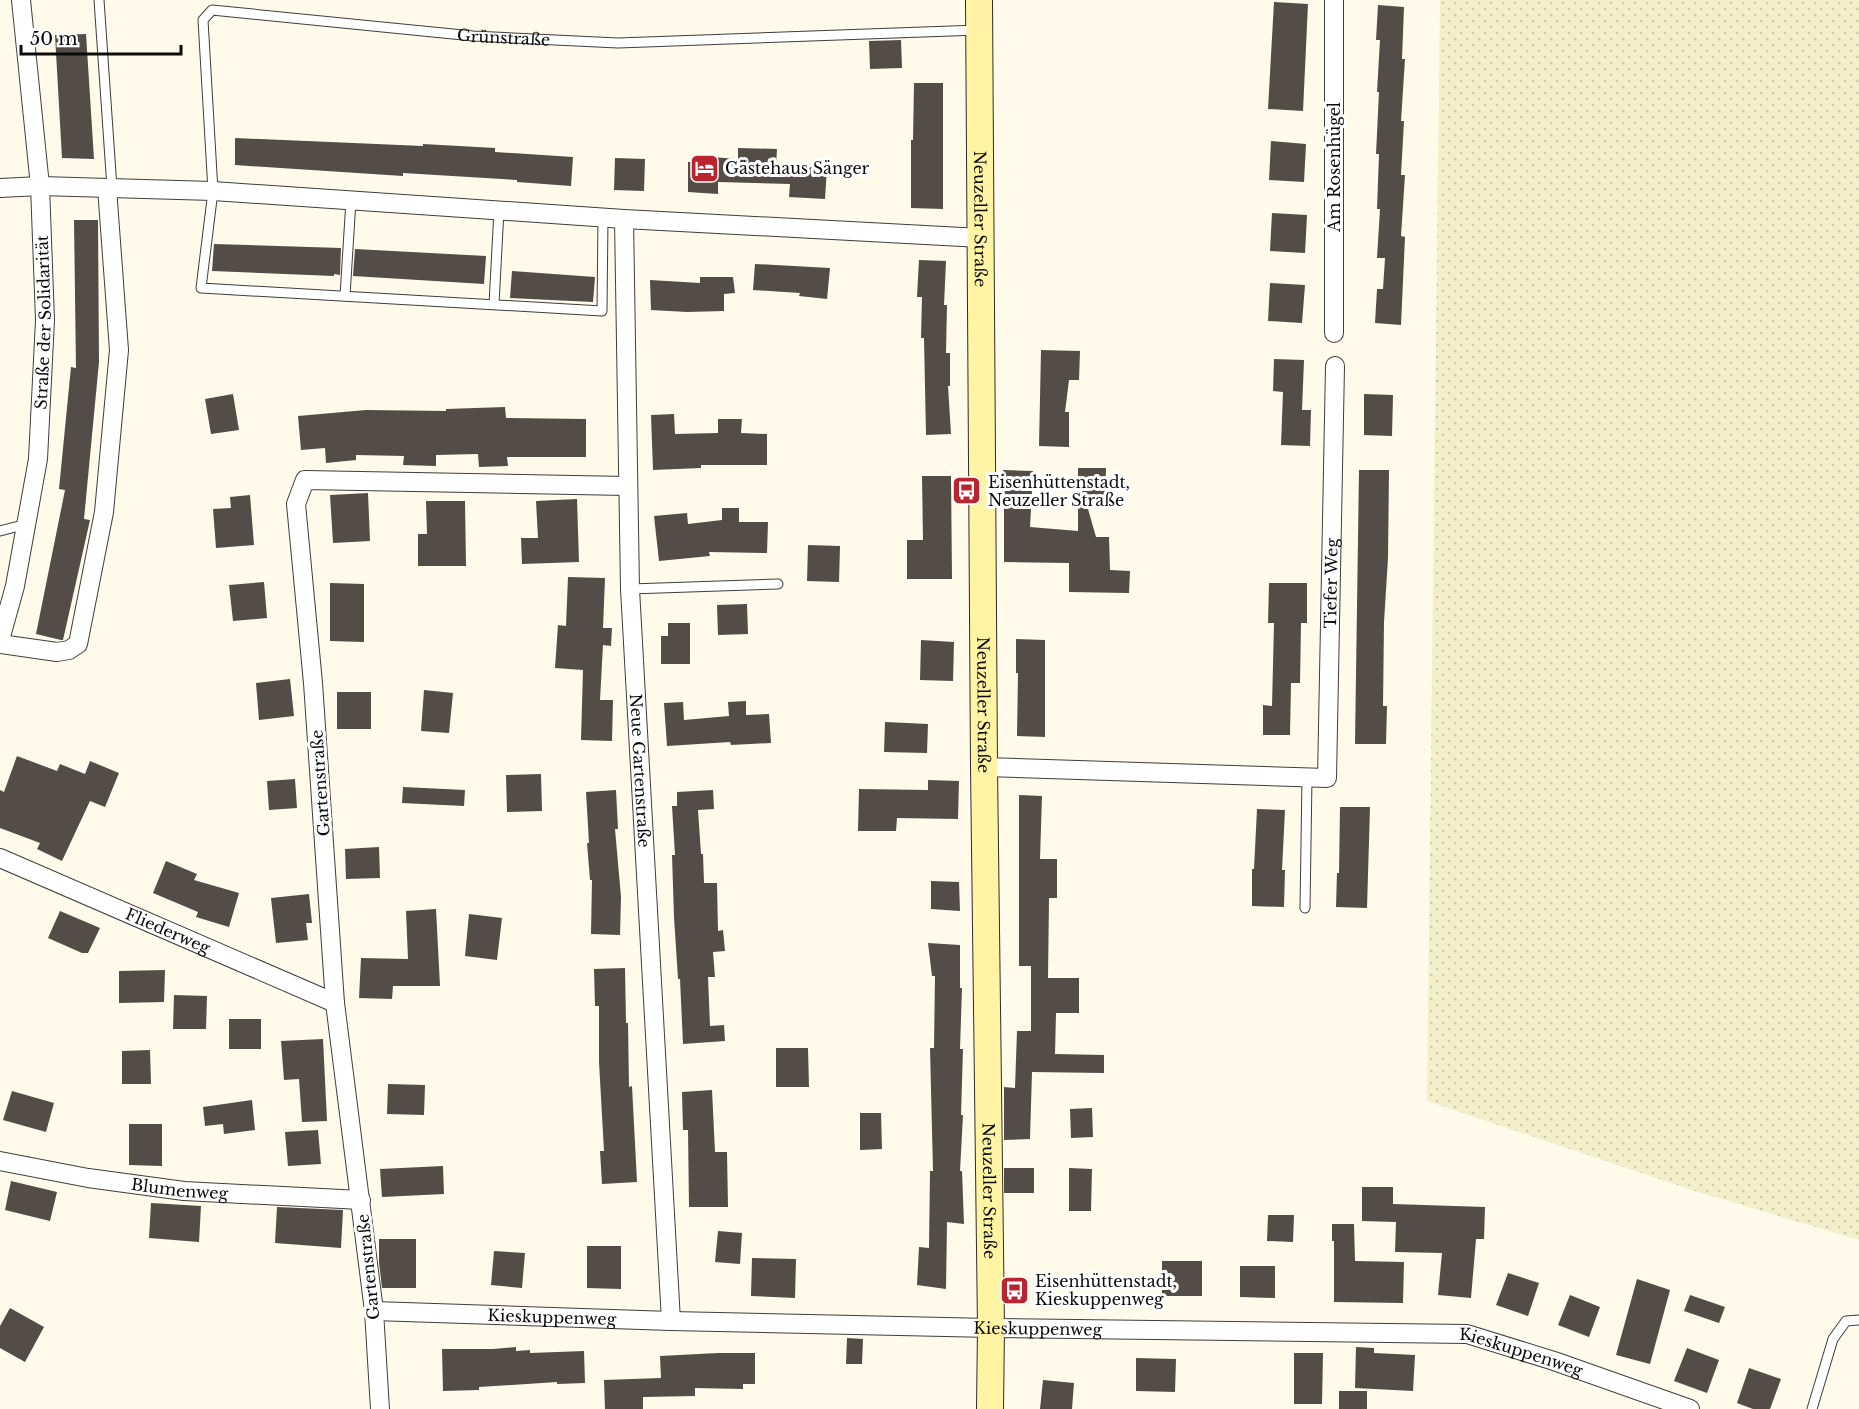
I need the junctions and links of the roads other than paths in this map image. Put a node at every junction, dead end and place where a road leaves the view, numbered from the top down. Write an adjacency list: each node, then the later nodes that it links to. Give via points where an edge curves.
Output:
1 (21, 0): 6 (street, Straße der Solidarität)
2 (99, 0): 8 (lane)
3 (979, 0): 5 (main road, Neuzeller Straße)
4 (1334, 0): 17 (street, Am Rosenhügel)
5 (979, 30): 9 (lane, Grünstraße, via 618,43 473,36 212,10 203,20); 14 (main road, Neuzeller Straße)
6 (40, 186): 7 (street); 8 (street); 20 (street, Straße der Solidarität, via 44,332 38,459)
7 (0, 188)
8 (110, 188): 9 (street); 24 (street, via 119,358 104,512 78,644 57,652)
9 (213, 191): 10 (street); 15 (lane, via 201,288)
10 (351, 200): 11 (street); 15 (lane)
11 (499, 210): 12 (street); 16 (lane)
12 (603, 218): 13 (street); 16 (lane, via 602,311)
13 (624, 219): 14 (street); 19 (street, Neue Gartenstraße)
14 (981, 238): 25 (main road, Neuzeller Straße)
15 (345, 296): 16 (lane)
16 (494, 304)
17 (1334, 333)
18 (1335, 366): 26 (street, Tiefer Weg, via 1327,778)
19 (627, 486): 23 (street, Neue Gartenstraße); 29 (street, Gartenstraße, via 305,480 296,504 313,683)
20 (27, 524): 21 (lane); 24 (street, Straße der Solidarität)
21 (0, 531)
22 (778, 584): 23 (lane)
23 (630, 589): 34 (street, Neue Gartenstraße)
24 (0, 642)
25 (984, 767): 26 (street, Tiefer Weg); 35 (main road, Neuzeller Straße)
26 (1307, 778): 28 (lane)
27 (0, 858): 29 (street, Fliederweg)
28 (1305, 909)
29 (335, 1003): 31 (street, Gartenstraße)
30 (0, 1161): 31 (street, Blumenweg, via 184,1191)
31 (361, 1200): 32 (street, Gartenstraße)
32 (374, 1311): 34 (street, Kieskuppenweg); 36 (street, Gartenstraße)
33 (1859, 1320): 39 (lane, via 1846,1321 1833,1339)
34 (671, 1321): 35 (street, Kieskuppenweg)
35 (991, 1328): 37 (main road, Neuzeller Straße); 38 (street, Kieskuppenweg, via 1467,1334)
36 (380, 1409)
37 (990, 1409)
38 (1690, 1409)
39 (1812, 1409)

